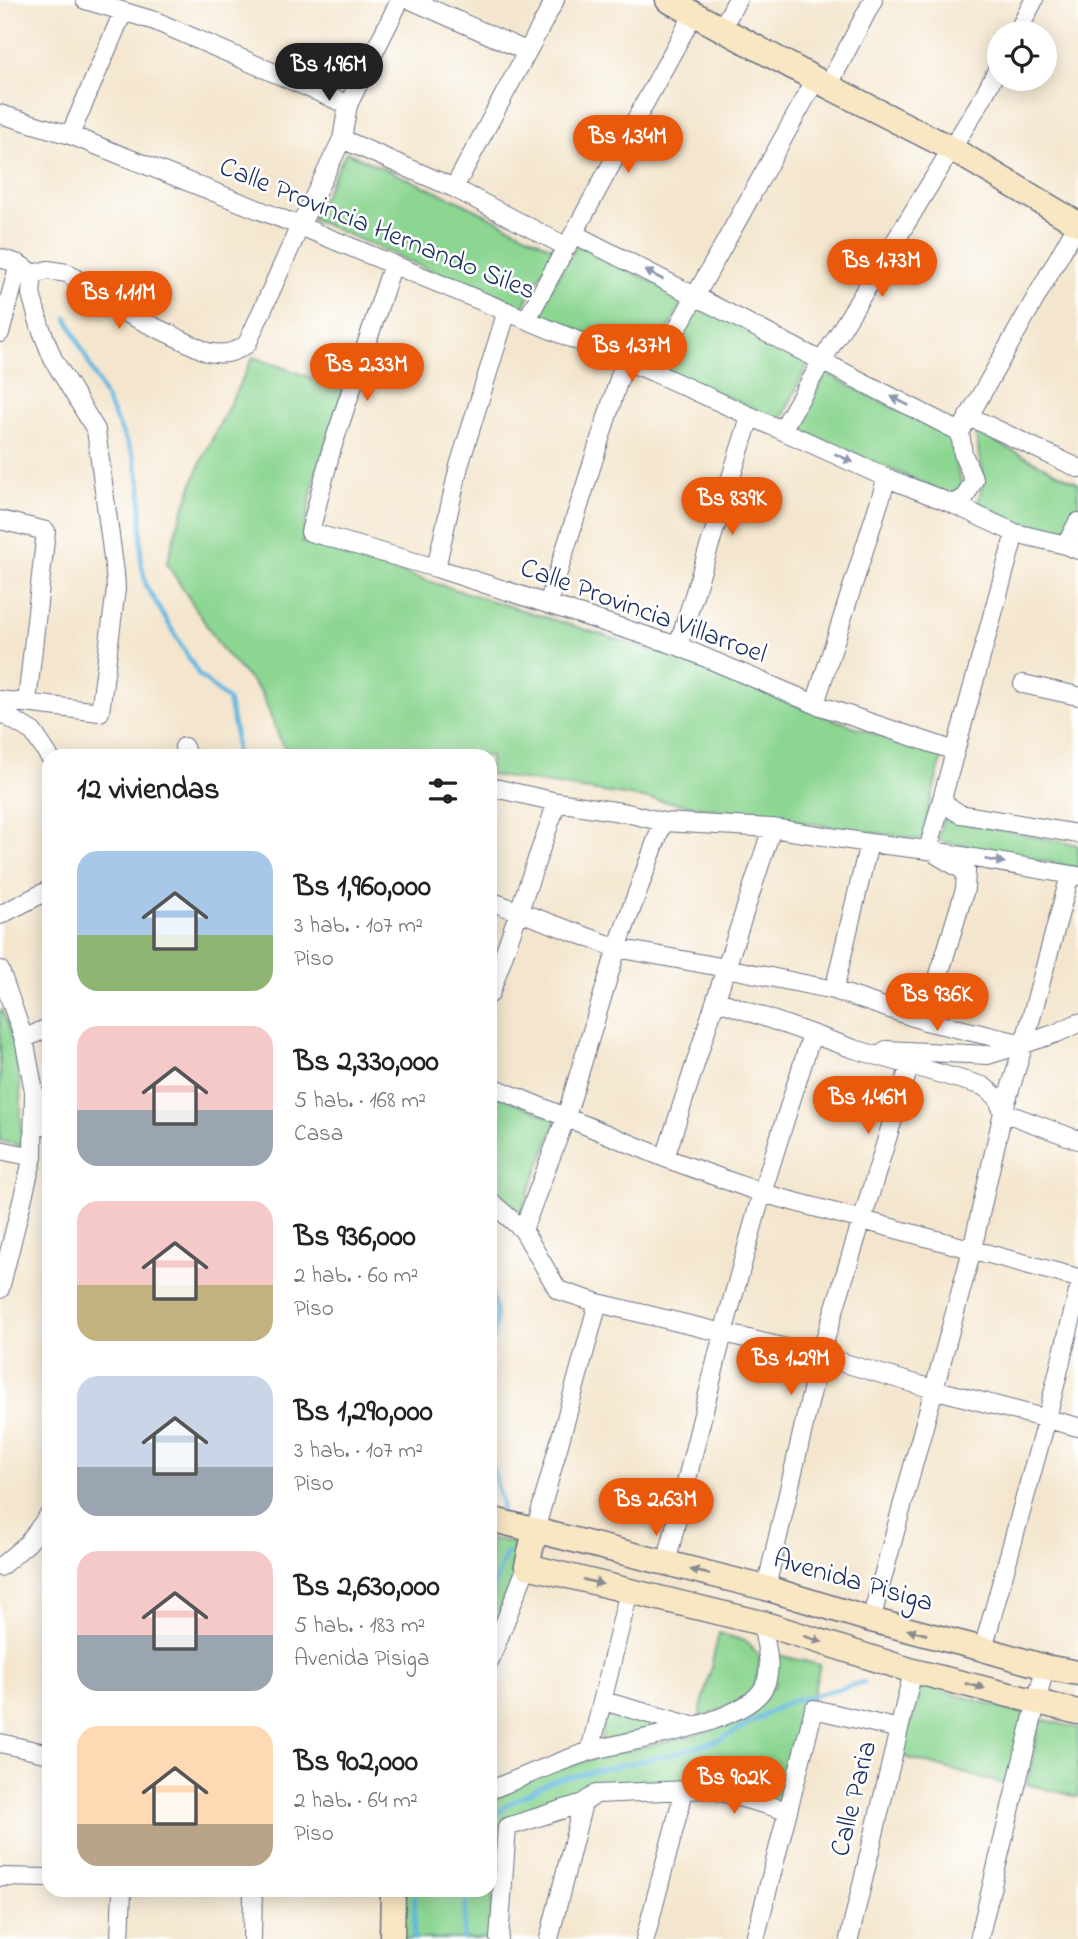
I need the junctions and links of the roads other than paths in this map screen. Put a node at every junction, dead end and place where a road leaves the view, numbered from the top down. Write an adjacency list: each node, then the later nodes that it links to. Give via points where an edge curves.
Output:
1 (85, 0): 9 (street)
2 (400, 0): 17 (street)
3 (411, 0): 14 (street)
4 (555, 0): 14 (street)
5 (668, 0): 11 (street)
6 (737, 0): 13 (street)
7 (873, 0): 15 (street)
8 (1034, 0): 12 (street)
9 (106, 3): 10 (street)
10 (122, 12): 17 (street, via 155,21); 19 (street)
11 (694, 13): 13 (street); 25 (street)
12 (1023, 21)
13 (722, 28): 15 (street)
14 (526, 51): 22 (street)
15 (822, 83): 21 (street); 29 (street)
16 (987, 87): 21 (street)
17 (348, 105): 20 (street)
18 (0, 114): 19 (street, Calle Provincia Hernando Siles)
19 (70, 135): 24 (street, Calle Provincia Hernando Siles)
20 (342, 139): 22 (street); 24 (street)
21 (952, 149): 23 (street); 34 (street)
22 (454, 188): 25 (street)
23 (1078, 223): 37 (street)
24 (300, 226): 27 (street, Calle Provincia Hernando Siles); 28 (street, via 247,344 223,355 206,352 98,300 67,273)
25 (570, 240): 29 (street, one-way to 25); 31 (street)
26 (0, 258): 28 (street)
27 (393, 264): 30 (street, Calle Provincia Hernando Siles); 46 (street, Calle Provincia Villarroel, via 331,451 310,532)
28 (26, 269): 32 (street); 52 (street, via 53,359 96,430 116,589 100,712)
29 (694, 296): 34 (street); 35 (street)
30 (507, 311): 31 (street, Calle Provincia Hernando Siles); 46 (street, via 459,466)
31 (527, 319): 33 (street, Calle Provincia Hernando Siles)
32 (0, 333)
33 (625, 360): 35 (street, Calle Provincia Hernando Siles); 47 (street)
34 (822, 361): 37 (street, one-way to 34); 38 (street)
35 (653, 372): 36 (street, Calle Provincia Hernando Siles)
36 (750, 417): 38 (street, Calle Provincia Hernando Siles); 48 (street)
37 (964, 424): 39 (street); 41 (street, via 962,454 974,480 965,498)
38 (782, 430): 40 (street, Calle Provincia Hernando Siles, one-way to 40)
39 (1078, 468)
40 (887, 478): 41 (street, Calle Provincia Hernando Siles); 53 (street)
41 (953, 504): 44 (street, Calle Provincia Hernando Siles)
42 (0, 520): 52 (street, via 46,531)
43 (1078, 522): 45 (street)
44 (1014, 533): 45 (street, Calle Provincia Hernando Siles); 56 (street)
45 (1072, 548)
46 (436, 568): 47 (street, Calle Provincia Villarroel)
47 (548, 604): 48 (street, Calle Provincia Villarroel)
48 (678, 646): 53 (street, Calle Provincia Villarroel)
49 (1023, 684): 50 (street)
50 (1078, 696)
51 (0, 700): 52 (street)
52 (27, 702)
53 (815, 704): 56 (street, Calle Provincia Villarroel)
54 (0, 712): 55 (street, via 33,732)
55 (44, 749)
56 (955, 751): 58 (street)
57 (497, 789): 59 (street)
58 (943, 796): 62 (street, via 945,804 960,814); 64 (street)
59 (557, 802): 60 (street); 68 (street)
60 (663, 822): 61 (street); 70 (street)
61 (772, 828): 63 (street); 71 (street)
62 (1078, 834)
63 (869, 843): 64 (street); 74 (street)
64 (928, 850): 65 (street, one-way to 65); 77 (street, via 967,872)
65 (1074, 875): 82 (street)
66 (42, 894): 69 (street)
67 (497, 903): 68 (street)
68 (519, 911): 70 (street); 73 (street)
69 (0, 915)
70 (617, 948): 71 (street); 89 (street)
71 (726, 968): 74 (street); 76 (street)
72 (0, 970): 75 (street)
73 (497, 974)
74 (834, 990): 77 (street)
75 (4, 996): 81 (street)
76 (716, 1000): 80 (street); 93 (street)
77 (925, 1021): 82 (street)
78 (1078, 1023): 82 (street)
79 (42, 1030): 81 (street)
80 (812, 1034): 83 (street); 94 (street)
81 (24, 1039): 86 (street)
82 (1024, 1044): 83 (street, via 988,1055); 88 (street)
83 (854, 1049): 84 (street)
84 (910, 1064): 88 (street, via 983,1086 997,1097); 96 (street)
85 (497, 1089): 89 (street)
86 (34, 1091): 87 (street); 92 (street)
87 (42, 1110)
88 (1003, 1112): 90 (street); 98 (street)
89 (566, 1117): 93 (street); 97 (street)
90 (1078, 1140)
91 (0, 1150): 92 (street)
92 (33, 1157): 100 (street)
93 (666, 1158): 94 (street)
94 (762, 1193): 96 (street); 103 (street)
95 (497, 1207): 97 (street)
96 (863, 1219): 98 (street); 104 (street)
97 (523, 1230): 102 (street, via 558,1290)
98 (972, 1250): 99 (street); 105 (street)
99 (1078, 1278)
100 (0, 1289)
101 (1078, 1293): 106 (street)
102 (598, 1303): 103 (street); 110 (street)
103 (723, 1333): 104 (street); 111 (street)
104 (820, 1356): 105 (street); 114 (street)
105 (933, 1389): 106 (street); 116 (street)
106 (1047, 1418): 107 (street); 119 (street)
107 (1078, 1427)
108 (497, 1521): 110 (street, Avenida Pisiga)
109 (42, 1524): 113 (street)
110 (535, 1531): 111 (street, Avenida Pisiga); 112 (street)
111 (667, 1564): 114 (street, Avenida Pisiga, one-way to 111)
112 (527, 1566): 115 (street, one-way to 115); 118 (street)
113 (0, 1567)
114 (766, 1588): 116 (street, Avenida Pisiga)
115 (629, 1591): 117 (street); 123 (street)
116 (871, 1620): 119 (street, Avenida Pisiga, one-way to 116)
117 (762, 1623): 121 (street, one-way to 121); 126 (street, via 769,1669 765,1687 737,1711)
118 (497, 1642)
119 (983, 1649): 120 (street, Avenida Pisiga)
120 (1045, 1667): 122 (street, Avenida Pisiga); 124 (street)
121 (913, 1671): 124 (street, one-way to 124); 127 (street, Calle Paria)
122 (1078, 1673)
123 (603, 1701): 126 (street); 129 (street)
124 (1036, 1701): 125 (street); 148 (street)
125 (1078, 1712)
126 (693, 1726): 129 (street)
127 (899, 1729): 134 (street, via 814,1709); 147 (street, Calle Paria)
128 (0, 1743): 130 (street)
129 (590, 1751): 131 (street)
130 (42, 1752)
131 (497, 1787)
132 (684, 1791): 133 (street, via 596,1794); 134 (street, via 710,1789); 145 (street)
133 (583, 1803): 143 (street, via 507,1827); 144 (street)
134 (788, 1811): 146 (street)
135 (0, 1877): 136 (street)
136 (42, 1878)
137 (122, 1897): 140 (street)
138 (253, 1897): 141 (street)
139 (393, 1897): 142 (street)
140 (120, 1939)
141 (253, 1939)
142 (392, 1939)
143 (499, 1939)
144 (549, 1939)
145 (645, 1939)
146 (755, 1939)
147 (849, 1939)
148 (979, 1939)

